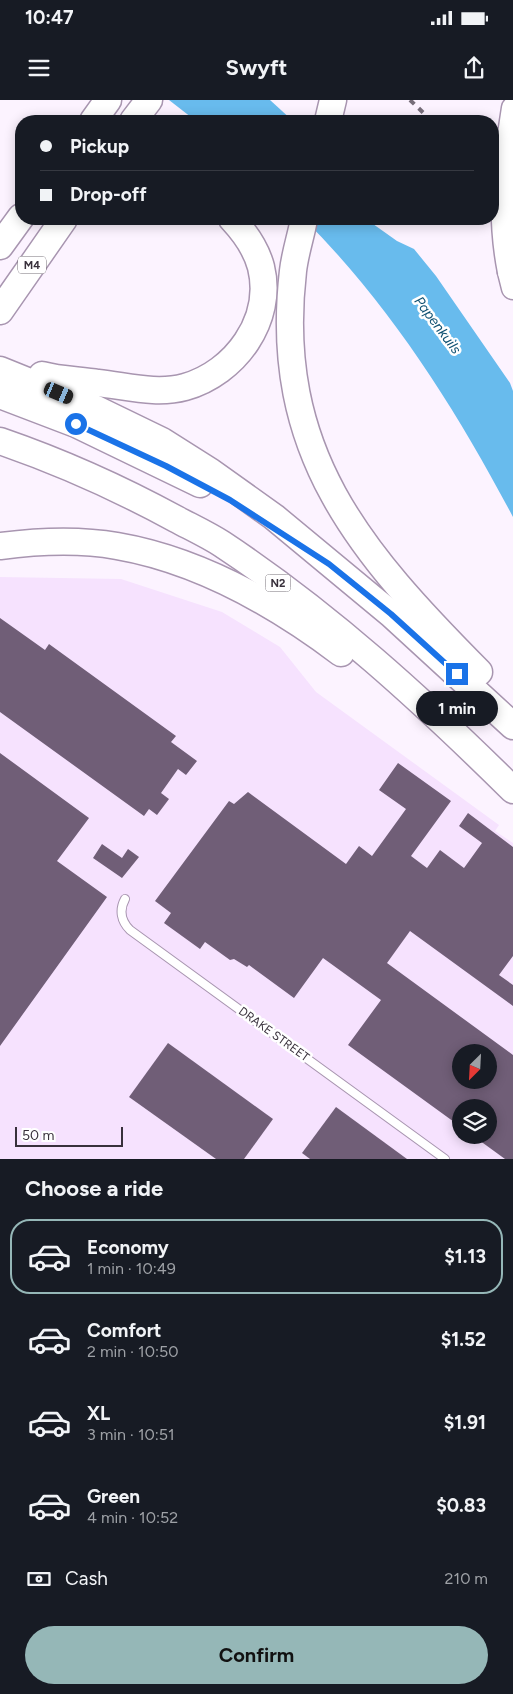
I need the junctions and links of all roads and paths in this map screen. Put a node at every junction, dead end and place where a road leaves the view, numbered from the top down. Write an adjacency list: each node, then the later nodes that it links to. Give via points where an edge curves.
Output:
1 (148, 100): 4 (highway)
2 (333, 100): 5 (highway)
3 (513, 108): 12 (main road, bridge, via 502,192 502,223)
4 (137, 115)
5 (329, 115)
6 (15, 225): 11 (highway)
7 (60, 225): 13 (highway, M4)
8 (74, 225): 13 (highway)
9 (237, 225): 14 (highway, via 253,245 261,268 260,307 249,339 239,354 207,378 184,387 153,390 46,376)
10 (303, 225): 20 (highway, via 293,269 290,330 301,416 312,452 331,490 373,557)
11 (0, 246)
12 (511, 280)
13 (7, 301)
14 (0, 365)
15 (0, 370): 19 (highway, via 94,408 162,441 274,517)
16 (0, 395): 19 (highway, via 76,424 166,466 230,500)
17 (0, 441): 22 (highway, N2, via 92,478 221,543 296,596 373,659)
18 (0, 546): 22 (highway, via 65,541 117,546 171,561 224,581 279,611 331,646)
19 (329, 564): 21 (highway, via 391,614)
20 (513, 707)
21 (513, 726)
22 (512, 788)
23 (125, 899): 24 (lane, DRAKE STREET, via 121,908 122,918 130,930)
24 (445, 1159)

